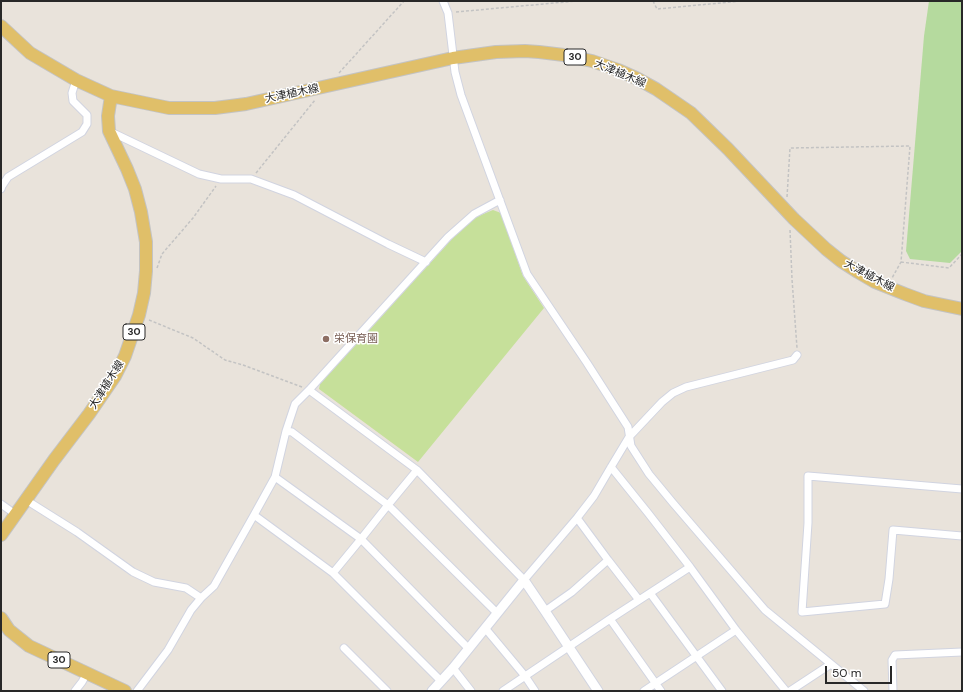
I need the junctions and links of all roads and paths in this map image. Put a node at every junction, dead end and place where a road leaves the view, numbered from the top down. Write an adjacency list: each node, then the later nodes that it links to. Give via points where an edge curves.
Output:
1 (443, 1): 5 (street)
2 (576, 1): 5 (path)
3 (653, 1): 4 (path, via 657,9)
4 (741, 1)
5 (448, 13): 7 (street)
6 (1, 26): 8 (main road, 大津植木線 / 30, via 30,53)
7 (453, 58): 9 (main road, 大津植木線 / 30, via 246,104 215,108 169,108); 13 (street, via 461,95); 14 (main road, 大津植木線 / 30, via 502,52 551,53 592,62 636,78 690,113)
8 (76, 80): 9 (main road, 大津植木線 / 30); 12 (street, via 72,92 73,101 87,115 87,124 82,132 8,177)
9 (111, 96): 10 (main road, 大津植木線 / 30)
10 (109, 131): 11 (street, via 199,174); 22 (main road, 大津植木線 / 30, via 135,189 146,242 144,294)
11 (221, 179): 17 (street, via 251,179 294,195); 19 (path, via 193,218 162,254)
12 (1, 189)
13 (500, 200): 17 (street, via 474,214 448,237); 26 (street, via 527,274 628,427)
14 (780, 204): 15 (main road, 大津植木線 / 30); 18 (path, via 787,197 790,148 910,146)
15 (794, 219): 20 (main road, 大津植木線 / 30, via 841,261); 23 (path, via 790,227)
16 (962, 254): 18 (path, via 949,268)
17 (426, 262): 24 (street)
18 (901, 262): 20 (path)
19 (156, 269)
20 (888, 287): 21 (main road, 大津植木線 / 30, via 924,301)
21 (962, 309)
22 (139, 315): 24 (path, via 193,338 225,360); 31 (main road, 大津植木線 / 30, via 115,376)
23 (797, 355): 26 (street, via 793,360 686,387 662,402)
24 (309, 390): 25 (street, via 295,404); 28 (street)
25 (286, 430): 29 (street); 33 (street)
26 (629, 437): 27 (street); 58 (street, via 631,446 649,474 765,610)
27 (611, 467): 36 (street); 41 (street)
28 (417, 470): 33 (street); 43 (street)
29 (275, 477): 35 (street); 39 (street)
30 (962, 490): 38 (street, via 808,476 808,523 802,612 885,604 893,530)
31 (26, 500): 34 (main road, 大津植木線 / 30); 45 (street, via 133,572 154,582 186,588)
32 (1, 504): 34 (street)
33 (388, 505): 39 (street); 48 (street)
34 (16, 514): 37 (main road, 大津植木線 / 30)
35 (254, 515): 42 (street); 45 (street, via 214,586)
36 (577, 518): 40 (street); 43 (street)
37 (1, 535)
38 (962, 536)
39 (361, 539): 42 (street); 55 (street)
40 (608, 560): 46 (street); 47 (street, via 572,592)
41 (690, 567): 44 (street); 52 (street)
42 (333, 573): 62 (street)
43 (524, 580): 47 (street); 48 (street)
44 (650, 593): 46 (street); 57 (street)
45 (201, 598): 66 (street, via 191,610 168,650)
46 (639, 600): 50 (street)
47 (545, 611): 53 (street)
48 (497, 613): 51 (street)
49 (1, 618): 60 (main road, 30, via 9,630 29,646)
50 (610, 619): 53 (street); 63 (street)
51 (485, 628): 55 (street); 61 (street)
52 (736, 630): 57 (street); 76 (street)
53 (569, 646): 61 (street); 72 (street)
54 (344, 648): 67 (street)
55 (469, 649): 59 (street)
56 (962, 652): 79 (street, via 895,655 892,660)
57 (696, 656): 63 (street); 75 (street)
58 (831, 664): 77 (street); 78 (street)
59 (453, 668): 62 (street); 69 (street)
60 (86, 673): 64 (street); 65 (main road, 30)
61 (525, 676): 70 (street); 71 (street)
62 (441, 681): 68 (street)
63 (656, 683): 73 (street); 74 (street)
64 (75, 691)
65 (125, 691)
66 (136, 691)
67 (387, 691)
68 (432, 691)
69 (471, 691)
70 (503, 691)
71 (536, 691)
72 (598, 691)
73 (644, 691)
74 (661, 691)
75 (722, 691)
76 (786, 691)
77 (790, 691)
78 (864, 691)
79 (893, 691)

